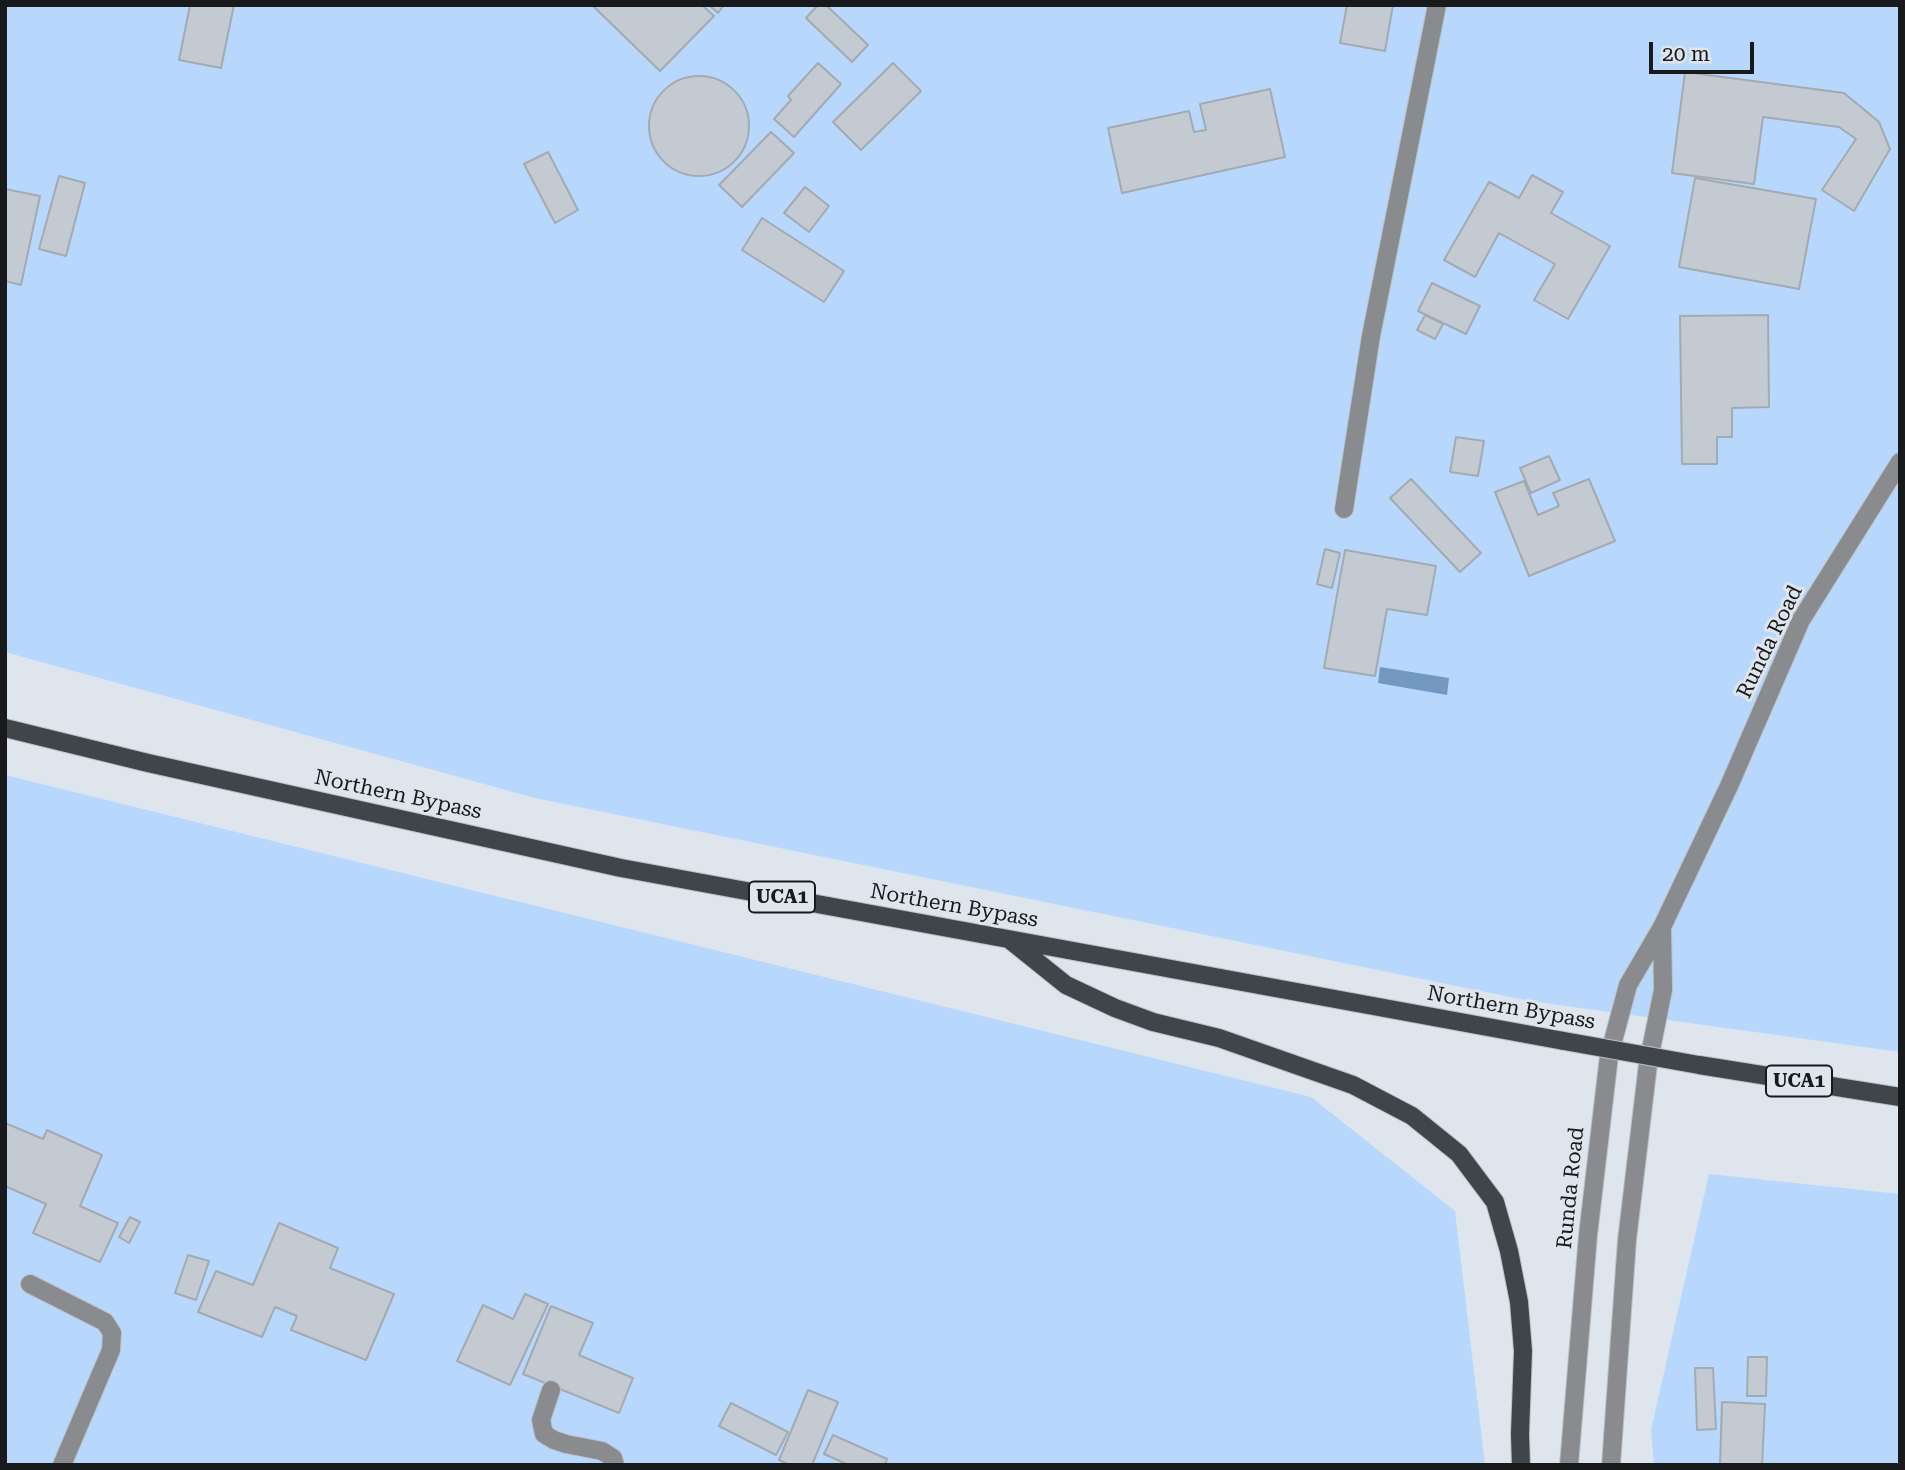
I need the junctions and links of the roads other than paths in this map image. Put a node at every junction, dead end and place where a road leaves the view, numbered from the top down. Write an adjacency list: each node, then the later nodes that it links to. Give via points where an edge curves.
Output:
1 (1437, 5): 3 (street, via 1371,336)
2 (1900, 463): 5 (street, Runda Road, via 1801,620)
3 (1344, 509)
4 (5, 728): 6 (main road, Northern Bypass / UCA1, via 621,868)
5 (1662, 927): 13 (street, Runda Road, via 1628,985 1609,1056); 14 (street, Runda Road, via 1663,990 1648,1064 1627,1240)
6 (1009, 939): 7 (main road, Northern Bypass / UCA1, bridge, via 1699,1065); 12 (main road, via 1066,985 1153,1022 1219,1038 1353,1085 1412,1116 1459,1154 1495,1202 1519,1301)
7 (1900, 1097)
8 (30, 1284): 10 (street, via 105,1322 111,1333 111,1350)
9 (551, 1390): 11 (street, via 541,1420 544,1434 602,1451)
10 (62, 1465)
11 (615, 1465)
12 (1521, 1465)
13 (1569, 1465)
14 (1611, 1465)

